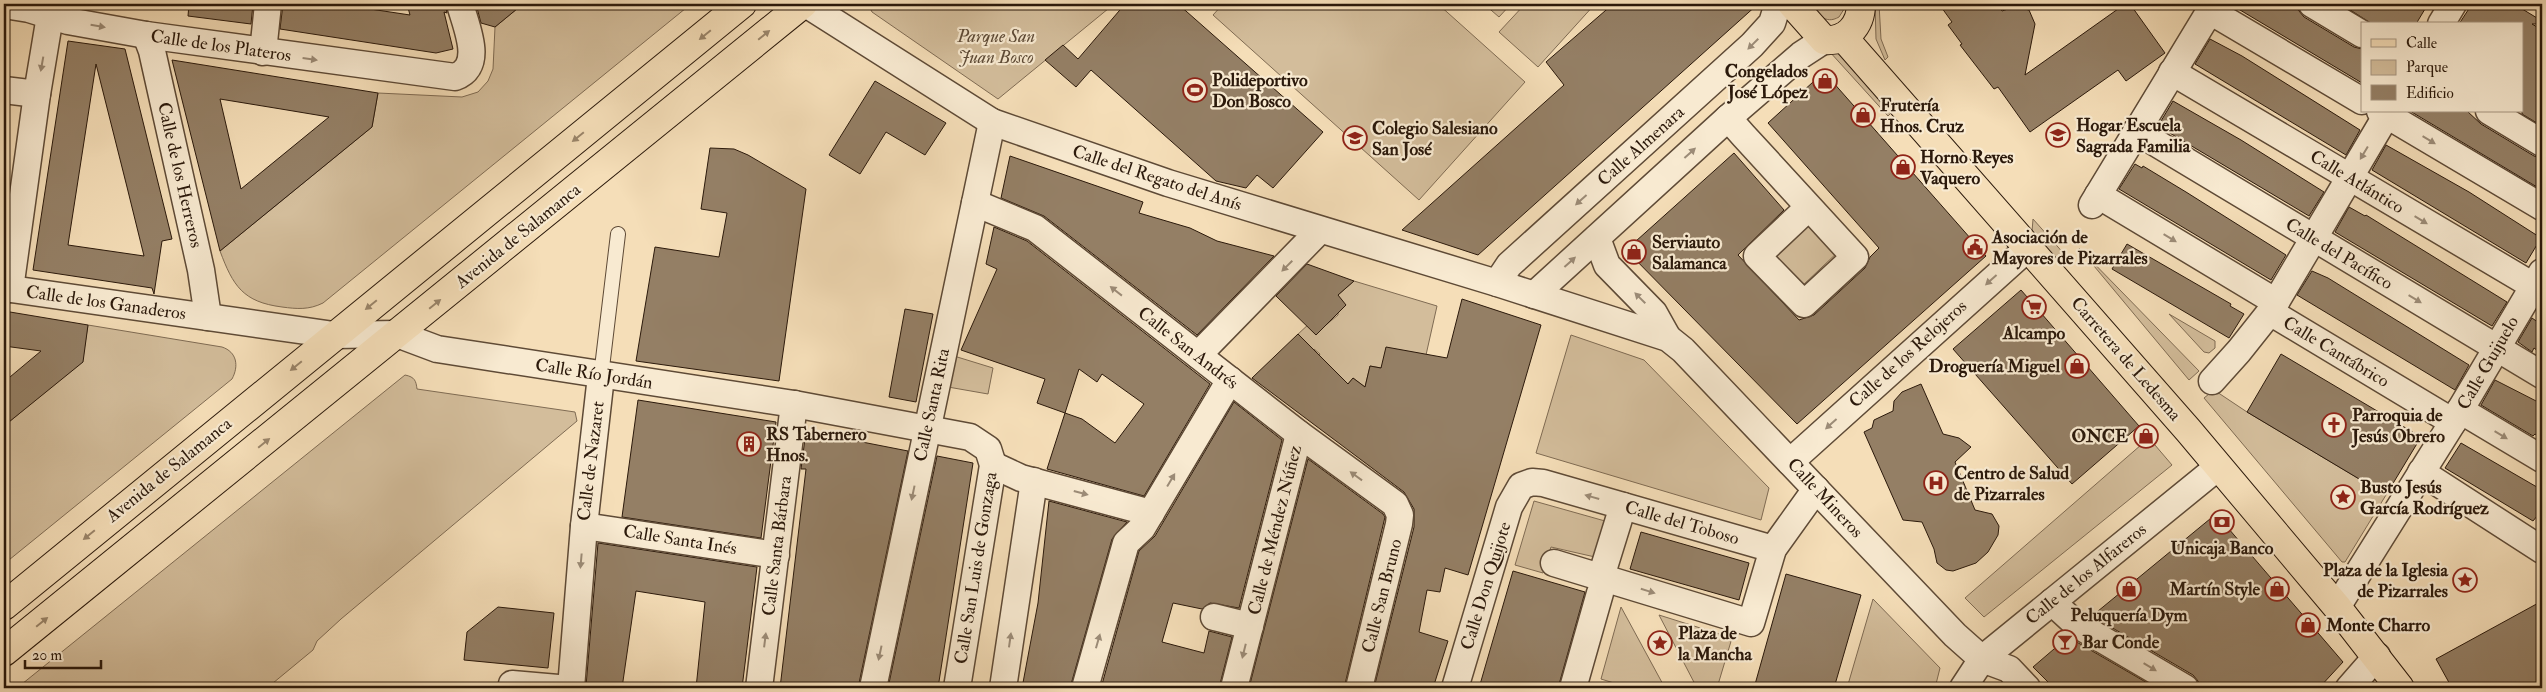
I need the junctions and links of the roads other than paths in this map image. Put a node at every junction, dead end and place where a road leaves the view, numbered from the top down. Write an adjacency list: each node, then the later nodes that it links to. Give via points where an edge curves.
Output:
1 (268, 4): 18 (street)
2 (460, 4): 18 (street, Calle de los Plateros, one-way to 2, via 455,77 464,74 471,66 472,50)
3 (742, 4): 31 (main road, Avenida de Salamanca, one-way to 31)
4 (758, 4): 28 (main road, Avenida de Salamanca, via 742,31 704,61)
5 (804, 4): 26 (street, Calle del Regato del Anís); 28 (main road, Avenida de Salamanca, one-way to 5)
6 (1778, 4): 40 (street, Calle Almenara, one-way to 40, via 1772,24 1752,45 1509,265)
7 (1792, 4): 17 (main road, Carretera de Ledesma)
8 (1862, 4): 17 (main road, via 1860,18 1854,28)
9 (2312, 4): 15 (street)
10 (2453, 4): 14 (street)
11 (4, 6): 13 (street, Calle de los Plateros)
12 (2212, 7): 19 (street); 22 (street)
13 (51, 10): 16 (street, Calle de los Plateros, one-way to 16); 21 (street, one-way to 21)
14 (2442, 22)
15 (2361, 33)
16 (146, 35): 18 (street, Calle de los Plateros); 45 (street, Calle de los Herreros, via 201,270)
17 (1833, 38): 25 (street, via 1801,54); 39 (main road, Carretera de Ledesma)
18 (263, 52)
19 (2172, 72): 27 (street); 30 (street, Calle Atlántico)
20 (4, 90): 21 (street)
21 (37, 94): 42 (street)
22 (2361, 100)
23 (2491, 112): 29 (street)
24 (2385, 113): 30 (street, one-way to 30); 34 (street, one-way to 34)
25 (1728, 118): 33 (street); 37 (street, one-way to 25)
26 (992, 122): 32 (street, Calle Santa Rita); 35 (street, Calle del Regato del Anís, via 1168,183)
27 (2136, 131): 38 (street, Calle del Pacífico); 44 (street, Calle Cantábrico, one-way to 44, via 2095,200)
28 (639, 137): 46 (main road, Avenida de Salamanca, one-way to 28)
29 (2542, 143)
30 (2349, 177): 38 (street); 41 (street, Calle Atlántico, one-way to 41)
31 (525, 180): 46 (main road, Avenida de Salamanca, via 485,231 395,304); 47 (main road, Avenida de Salamanca, one-way to 47)
32 (975, 203): 50 (street, Calle San Andrés, one-way to 32, via 1035,228); 57 (street, Calle Santa Rita)
33 (1809, 207)
34 (2542, 207)
35 (1320, 230): 40 (street, Calle del Regato del Anís); 50 (street, one-way to 50)
36 (618, 234): 52 (lane, Calle de Nazaret)
37 (1597, 238): 43 (street, one-way to 37); 48 (street, Calle Mineros, one-way to 37, via 1654,313 1607,265)
38 (2313, 238): 44 (street); 49 (street, Calle del Pacífico, one-way to 49)
39 (2028, 248): 61 (street, Calle de los Relojeros, one-way to 61); 62 (main road, Carretera de Ledesma)
40 (1497, 283): 43 (street, Calle del Regato del Anís)
41 (2539, 283): 49 (street, Calle Guijuelo)
42 (7, 289): 45 (street, Calle de los Ganaderos)
43 (1534, 295): 48 (street, Calle Mineros)
44 (2273, 307): 54 (street, via 2240,351); 56 (street, Calle Cantábrico)
45 (208, 317): 47 (street, Calle de los Ganaderos)
46 (397, 334): 47 (street, Calle de los Ganaderos); 52 (street, Calle Río Jordán, via 437,350); 70 (main road, Avenida de Salamanca, one-way to 46)
47 (334, 335): 70 (main road, Avenida de Salamanca, via 316,376 243,434); 78 (main road, Avenida de Salamanca, one-way to 78)
48 (1668, 338): 61 (street, Calle Mineros)
49 (2497, 348): 51 (street, Calle del Pacífico); 56 (street, Calle Guijuelo)
50 (1198, 355): 53 (street, Calle San Andrés)
51 (2542, 375)
52 (601, 376): 55 (street, Calle Río Jordán); 71 (street, Calle de Nazaret)
53 (1230, 380): 58 (street, Calle San Andrés); 69 (street, one-way to 53)
54 (2212, 381)
55 (794, 404): 57 (street, Calle Río Jordán); 74 (street, Calle Santa Bárbara)
56 (2457, 416): 60 (street, Calle Cantábrico, one-way to 60); 63 (street, Calle Guijuelo)
57 (926, 428): 59 (street, Calle Río Jordán, via 970,437); 89 (street, Calle Santa Rita, one-way to 89)
58 (1299, 434): 67 (street, Calle San Andrés, one-way to 58); 81 (street, Calle de Méndez Núñez)
59 (990, 457): 64 (street, Calle Río Jordán, via 1022,478); 90 (street, Calle San Luis de Gonzaga)
60 (2542, 459)
61 (1790, 462): 66 (street, Calle Mineros)
62 (2218, 467): 77 (street, Calle de los Alfareros); 79 (main road, Carretera de Ledesma)
63 (2421, 472): 73 (street); 79 (street, Calle Guijuelo)
64 (1034, 481): 69 (street, Calle Río Jordán, one-way to 69); 91 (street, one-way to 64)
65 (1521, 486): 68 (street, Calle del Toboso, one-way to 65, via 1543,483); 95 (street, Calle Don Quijote, via 1510,507)
66 (1816, 489): 72 (street); 84 (street, Calle Mineros, via 1955,636)
67 (1395, 504): 94 (street, Calle San Bruno, via 1400,515 1399,524)
68 (1622, 506): 72 (street, Calle del Toboso); 76 (street)
69 (1151, 513): 92 (street, one-way to 69, via 1126,543 1142,528)
70 (174, 514): 82 (main road, Avenida de Salamanca, one-way to 70)
71 (584, 526): 74 (street, Calle Santa Inés); 87 (street, Calle de Nazaret, one-way to 87)
72 (1773, 549): 76 (street, one-way to 72, via 1751,623)
73 (2542, 550)
74 (776, 554): 88 (street, Calle Santa Bárbara, one-way to 74)
75 (1554, 563): 76 (street)
76 (1600, 585): 96 (street)
77 (2052, 602): 84 (street, Calle de los Alfareros); 99 (street, one-way to 99, via 2076,624)
78 (4, 606)
79 (2338, 607): 83 (main road, Carretera de Ledesma)
80 (1214, 617): 81 (street, Calle de Méndez Núñez)
81 (1250, 626): 93 (street, Calle de Méndez Núñez, one-way to 93)
82 (4, 652)
83 (2377, 656): 100 (street); 101 (main road, Carretera de Ledesma)
84 (1982, 659): 97 (street, Calle de los Alfareros); 98 (street, via 2009,669)
85 (512, 686): 86 (street)
86 (558, 688)
87 (570, 688)
88 (759, 688)
89 (873, 688)
90 (956, 688)
91 (1002, 688)
92 (1085, 688)
93 (1234, 688)
94 (1359, 688)
95 (1455, 688)
96 (1572, 688)
97 (1962, 688)
98 (2027, 688)
99 (2186, 688)
100 (2349, 688)
101 (2400, 688)

